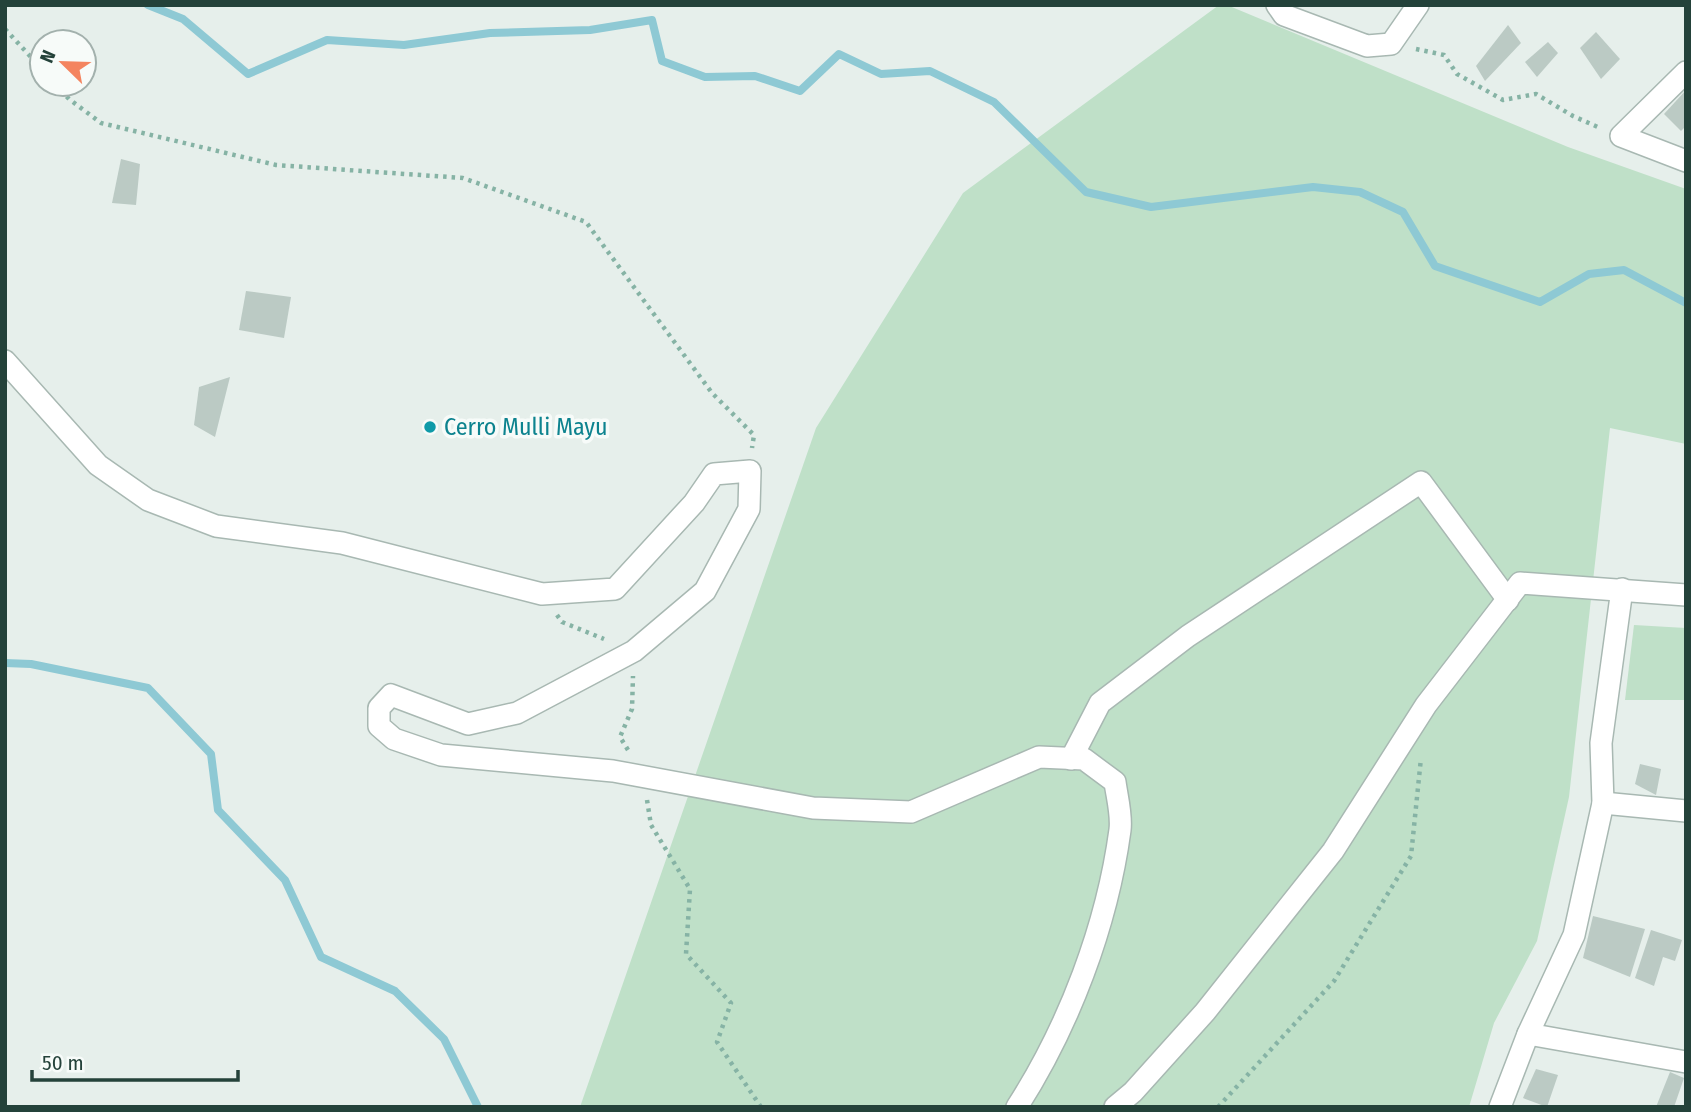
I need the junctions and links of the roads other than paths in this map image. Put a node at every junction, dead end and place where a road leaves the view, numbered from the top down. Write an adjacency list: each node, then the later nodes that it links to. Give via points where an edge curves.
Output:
1 (1277, 5): 2 (street, via 1284,15 1367,46 1391,44)
2 (1418, 5)
3 (1686, 72): 4 (street, via 1620,136)
4 (1686, 161)
5 (5, 361): 9 (street, via 97,465 149,500 216,526 342,543 542,594 615,589 694,503 714,474 750,471 749,509 705,591 634,651 517,713 468,724 391,695 379,708 379,726 394,739 442,755 613,771 814,808 911,812 1039,757)
6 (1622, 589): 7 (street); 8 (street, via 1520,583); 10 (street, via 1601,743)
7 (1686, 595)
8 (1508, 600): 9 (street, via 1421,482 1188,636 1100,703); 15 (street, via 1426,705 1333,851 1205,1012)
9 (1071, 759): 14 (street, via 1084,759 1115,782 1121,828 1096,939 1042,1067)
10 (1603, 803): 11 (street); 12 (street, via 1574,935)
11 (1686, 811)
12 (1528, 1034): 13 (street); 16 (street)
13 (1686, 1062)
14 (1017, 1107)
15 (1115, 1107)
16 (1500, 1107)

